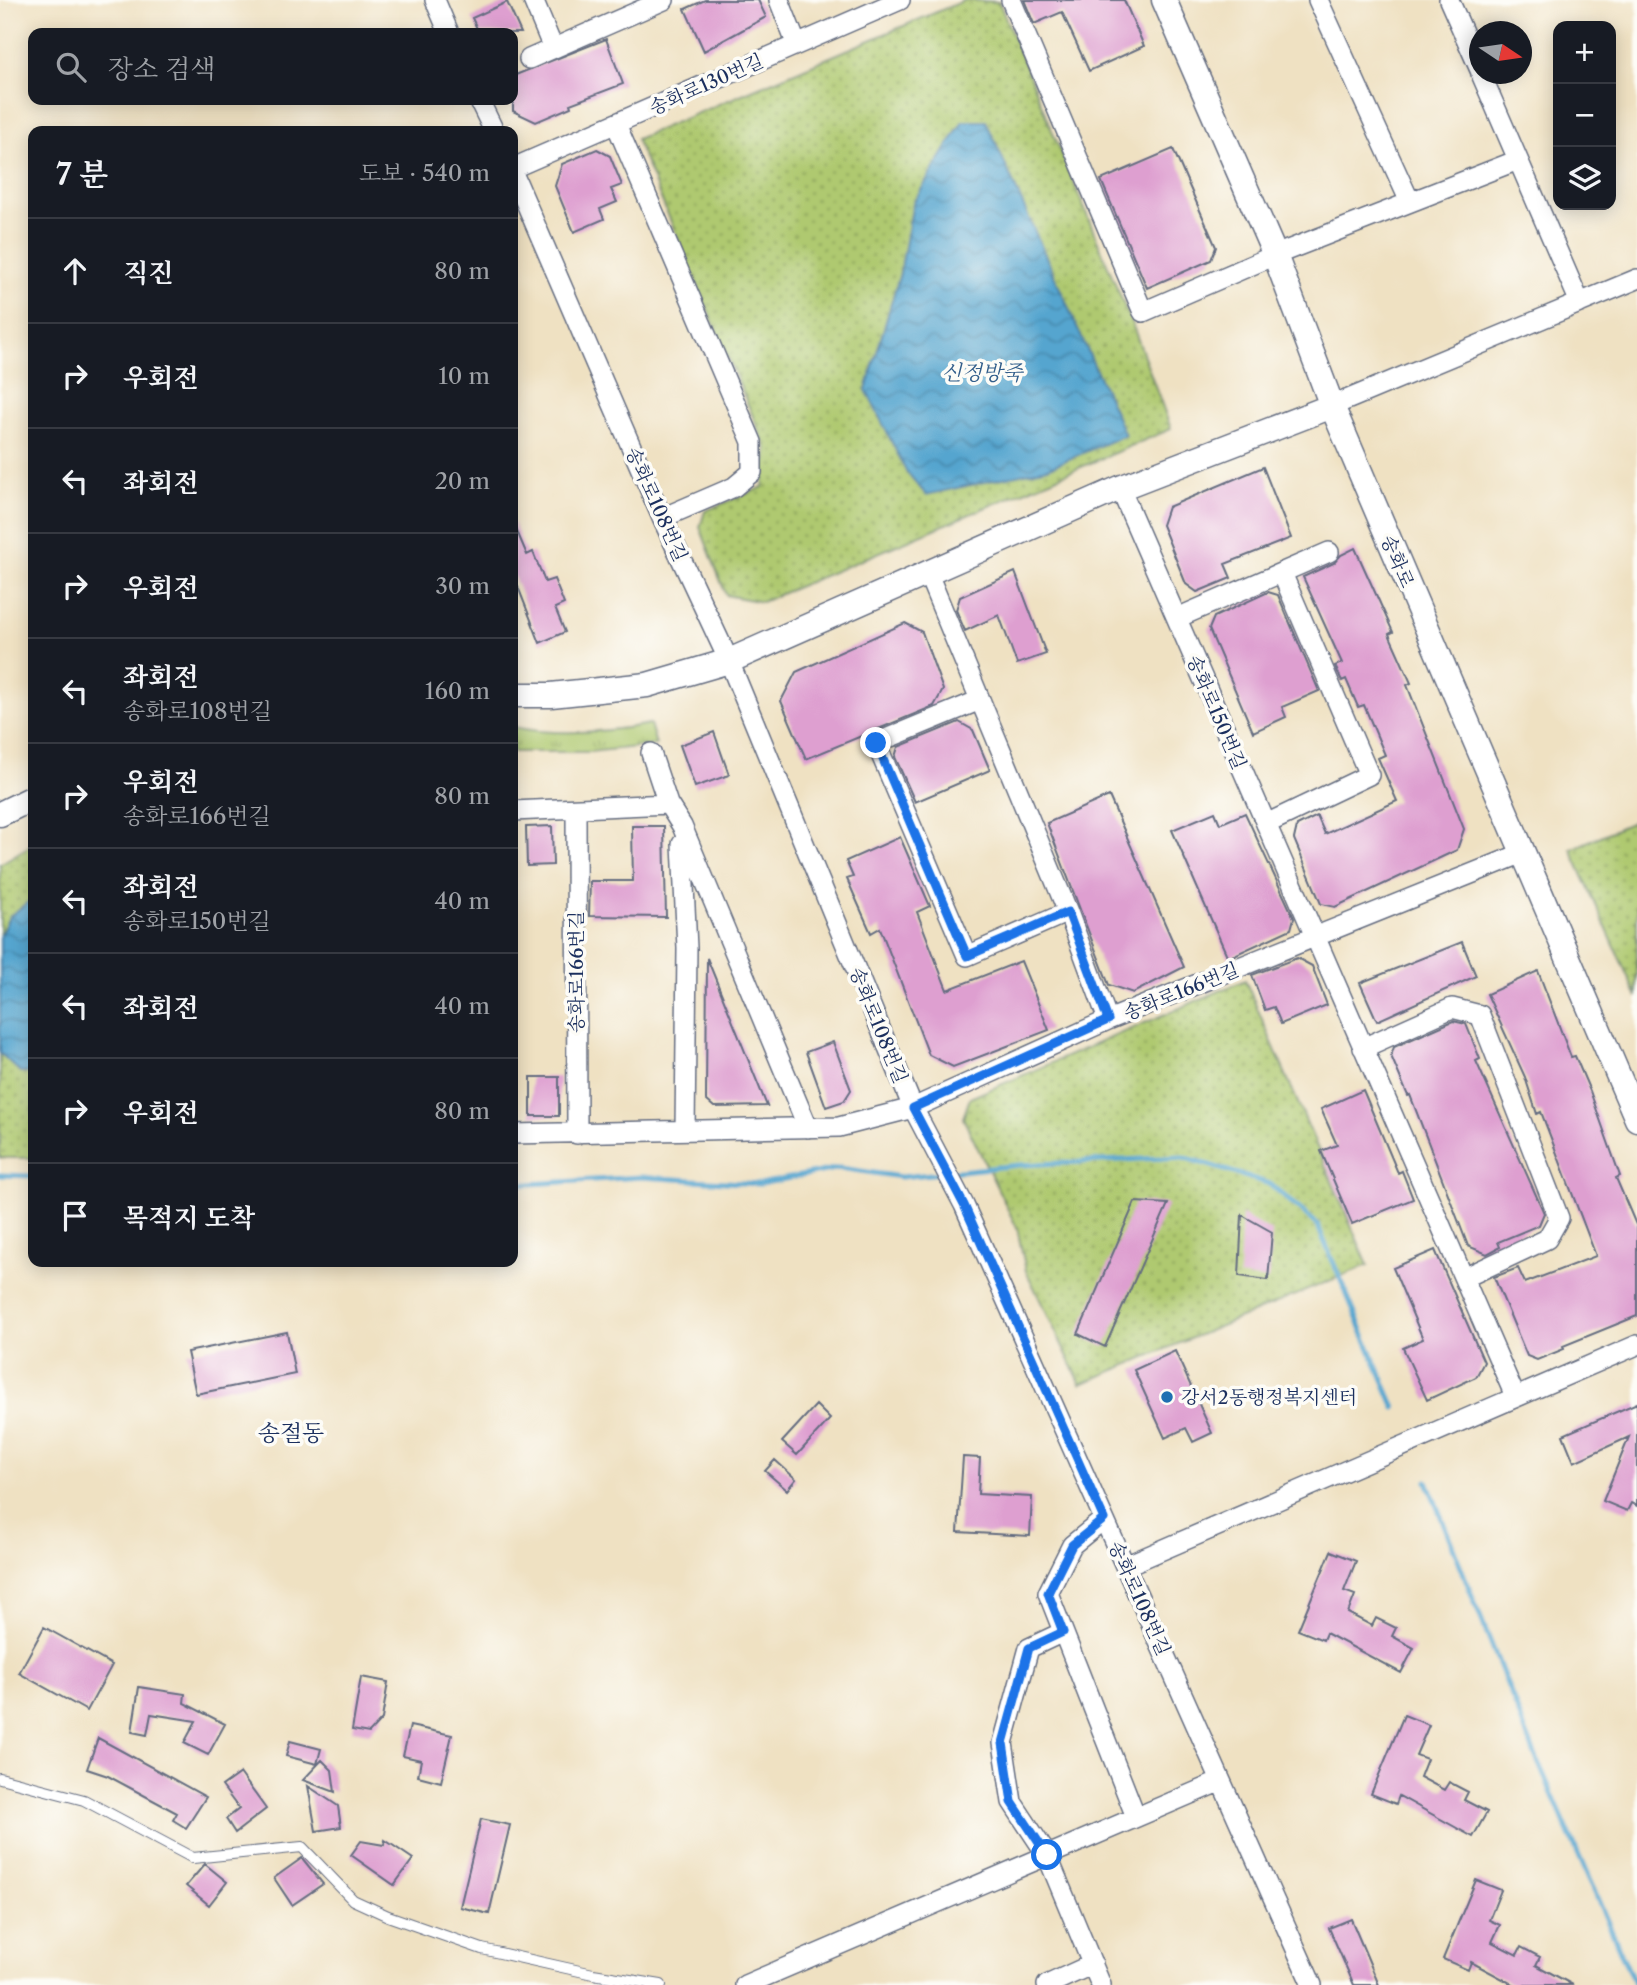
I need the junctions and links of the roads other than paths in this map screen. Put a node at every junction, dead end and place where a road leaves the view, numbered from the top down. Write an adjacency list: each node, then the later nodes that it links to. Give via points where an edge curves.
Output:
1 (435, 0): 10 (street)
2 (533, 0): 13 (street)
3 (779, 0): 11 (street)
4 (900, 0): 11 (street, 송화로130번길)
5 (1011, 0): 23 (street, via 1143,312)
6 (1164, 0): 23 (street, 송화로)
7 (1318, 0): 22 (street)
8 (1450, 0): 12 (street)
9 (660, 1): 13 (street)
10 (447, 28)
11 (796, 43): 17 (street, 송화로130번길)
12 (1469, 46)
13 (553, 48): 14 (street)
14 (529, 59)
15 (1485, 84): 19 (street)
16 (481, 105): 18 (street)
17 (616, 124): 20 (street, 송화로130번길); 28 (street, via 752,442 752,472 734,487)
18 (492, 126)
19 (1518, 160): 22 (street); 25 (street)
20 (518, 166)
21 (518, 185): 28 (street, 송화로108번길)
22 (1410, 202): 23 (street)
23 (1275, 255): 26 (street, 송화로)
24 (1637, 279): 25 (street)
25 (1580, 303): 26 (street)
26 (1332, 406): 27 (street); 44 (street, 송화로)
27 (1120, 488): 31 (street); 32 (street, 송화로150번길)
28 (662, 518): 33 (street, 송화로108번길)
29 (1329, 552): 30 (street)
30 (1282, 573): 32 (street); 42 (street, via 1369,775)
31 (928, 574): 33 (street); 35 (street)
32 (1177, 618): 42 (street, 송화로150번길)
33 (729, 661): 34 (street, via 647,685); 51 (street, 송화로108번길)
34 (518, 695)
35 (980, 700): 45 (street); 45 (street, via 876,743 967,956)
36 (651, 753): 38 (street)
37 (28, 800): 41 (street)
38 (668, 804): 39 (street); 43 (street)
39 (576, 810): 40 (street); 56 (street, 송화로166번길)
40 (518, 811)
41 (0, 814)
42 (1266, 824): 47 (street, 송화로150번길)
43 (682, 826): 46 (street); 48 (street)
44 (1523, 853): 47 (street, 송화로166번길); 52 (street, 송화로)
45 (1068, 912): 49 (street)
46 (722, 927): 48 (street, via 708,921 699,925); 53 (street)
47 (1315, 936): 49 (street, 송화로166번길); 50 (street)
48 (687, 948): 54 (street)
49 (1108, 1020): 51 (street, 송화로166번길)
50 (1363, 1048): 57 (street); 57 (street, via 1452,1008 1480,1015 1559,1218 1547,1239)
51 (913, 1108): 53 (street, 송화로166번길, via 839,1127); 60 (street, 송화로108번길, via 964,1205)
52 (1637, 1119)
53 (808, 1128): 54 (street, 송화로166번길)
54 (685, 1129): 56 (street, 송화로166번길)
55 (518, 1134): 56 (street, 송화로166번길)
56 (577, 1134)
57 (1464, 1278): 59 (street)
58 (1637, 1345): 59 (street)
59 (1515, 1396): 61 (street)
60 (1104, 1519): 61 (street, 송화로108번길); 62 (street, via 1072,1545 1048,1593)
61 (1125, 1566): 64 (street, 송화로108번길)
62 (1063, 1632): 65 (street); 66 (street, via 1029,1648 1003,1743 1012,1802)
63 (0, 1778): 68 (lane, via 84,1800 193,1858 302,1847 353,1899 388,1916 482,1949)
64 (1221, 1781): 65 (street); 72 (street, 송화로108번길)
65 (1136, 1817): 66 (street)
66 (1047, 1855): 67 (street); 69 (street)
67 (1093, 1964): 70 (street); 71 (street)
68 (661, 1985)
69 (745, 1985)
70 (1047, 1985)
71 (1101, 1985)
72 (1312, 1985)

